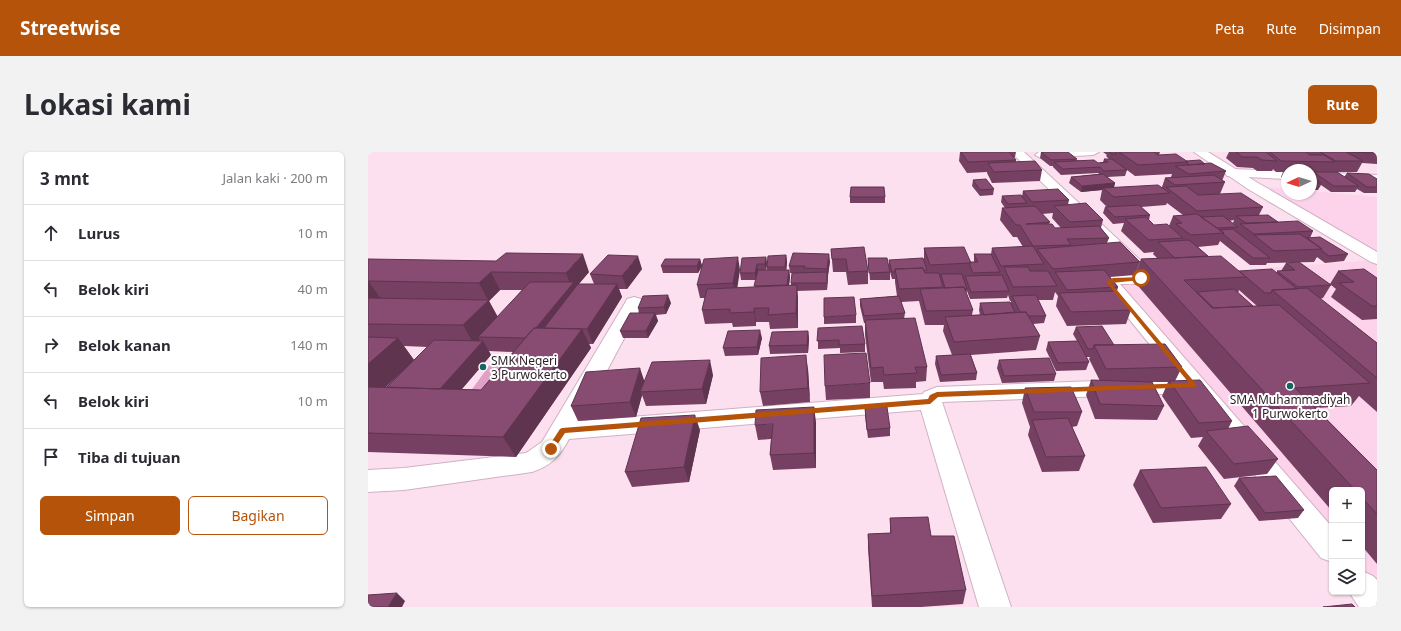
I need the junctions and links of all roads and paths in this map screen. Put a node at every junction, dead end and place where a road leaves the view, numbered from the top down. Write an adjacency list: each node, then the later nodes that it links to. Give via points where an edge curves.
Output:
1 (1093, 152): 3 (street)
2 (1200, 152): 4 (street)
3 (1020, 154): 10 (street, via 1146,275 1141,278 1108,282)
4 (1231, 173): 5 (street); 8 (street)
5 (1281, 175)
6 (1317, 176): 7 (street)
7 (1377, 179)
8 (1377, 259)
9 (634, 303): 12 (street)
10 (1194, 386): 11 (street, via 963,393 937,395); 14 (street)
11 (930, 401): 12 (street); 17 (street)
12 (562, 431): 13 (street, via 551,449 532,462 404,479)
13 (368, 480)
14 (1329, 545)
15 (1365, 590): 16 (street)
16 (1377, 604)
17 (995, 607)

